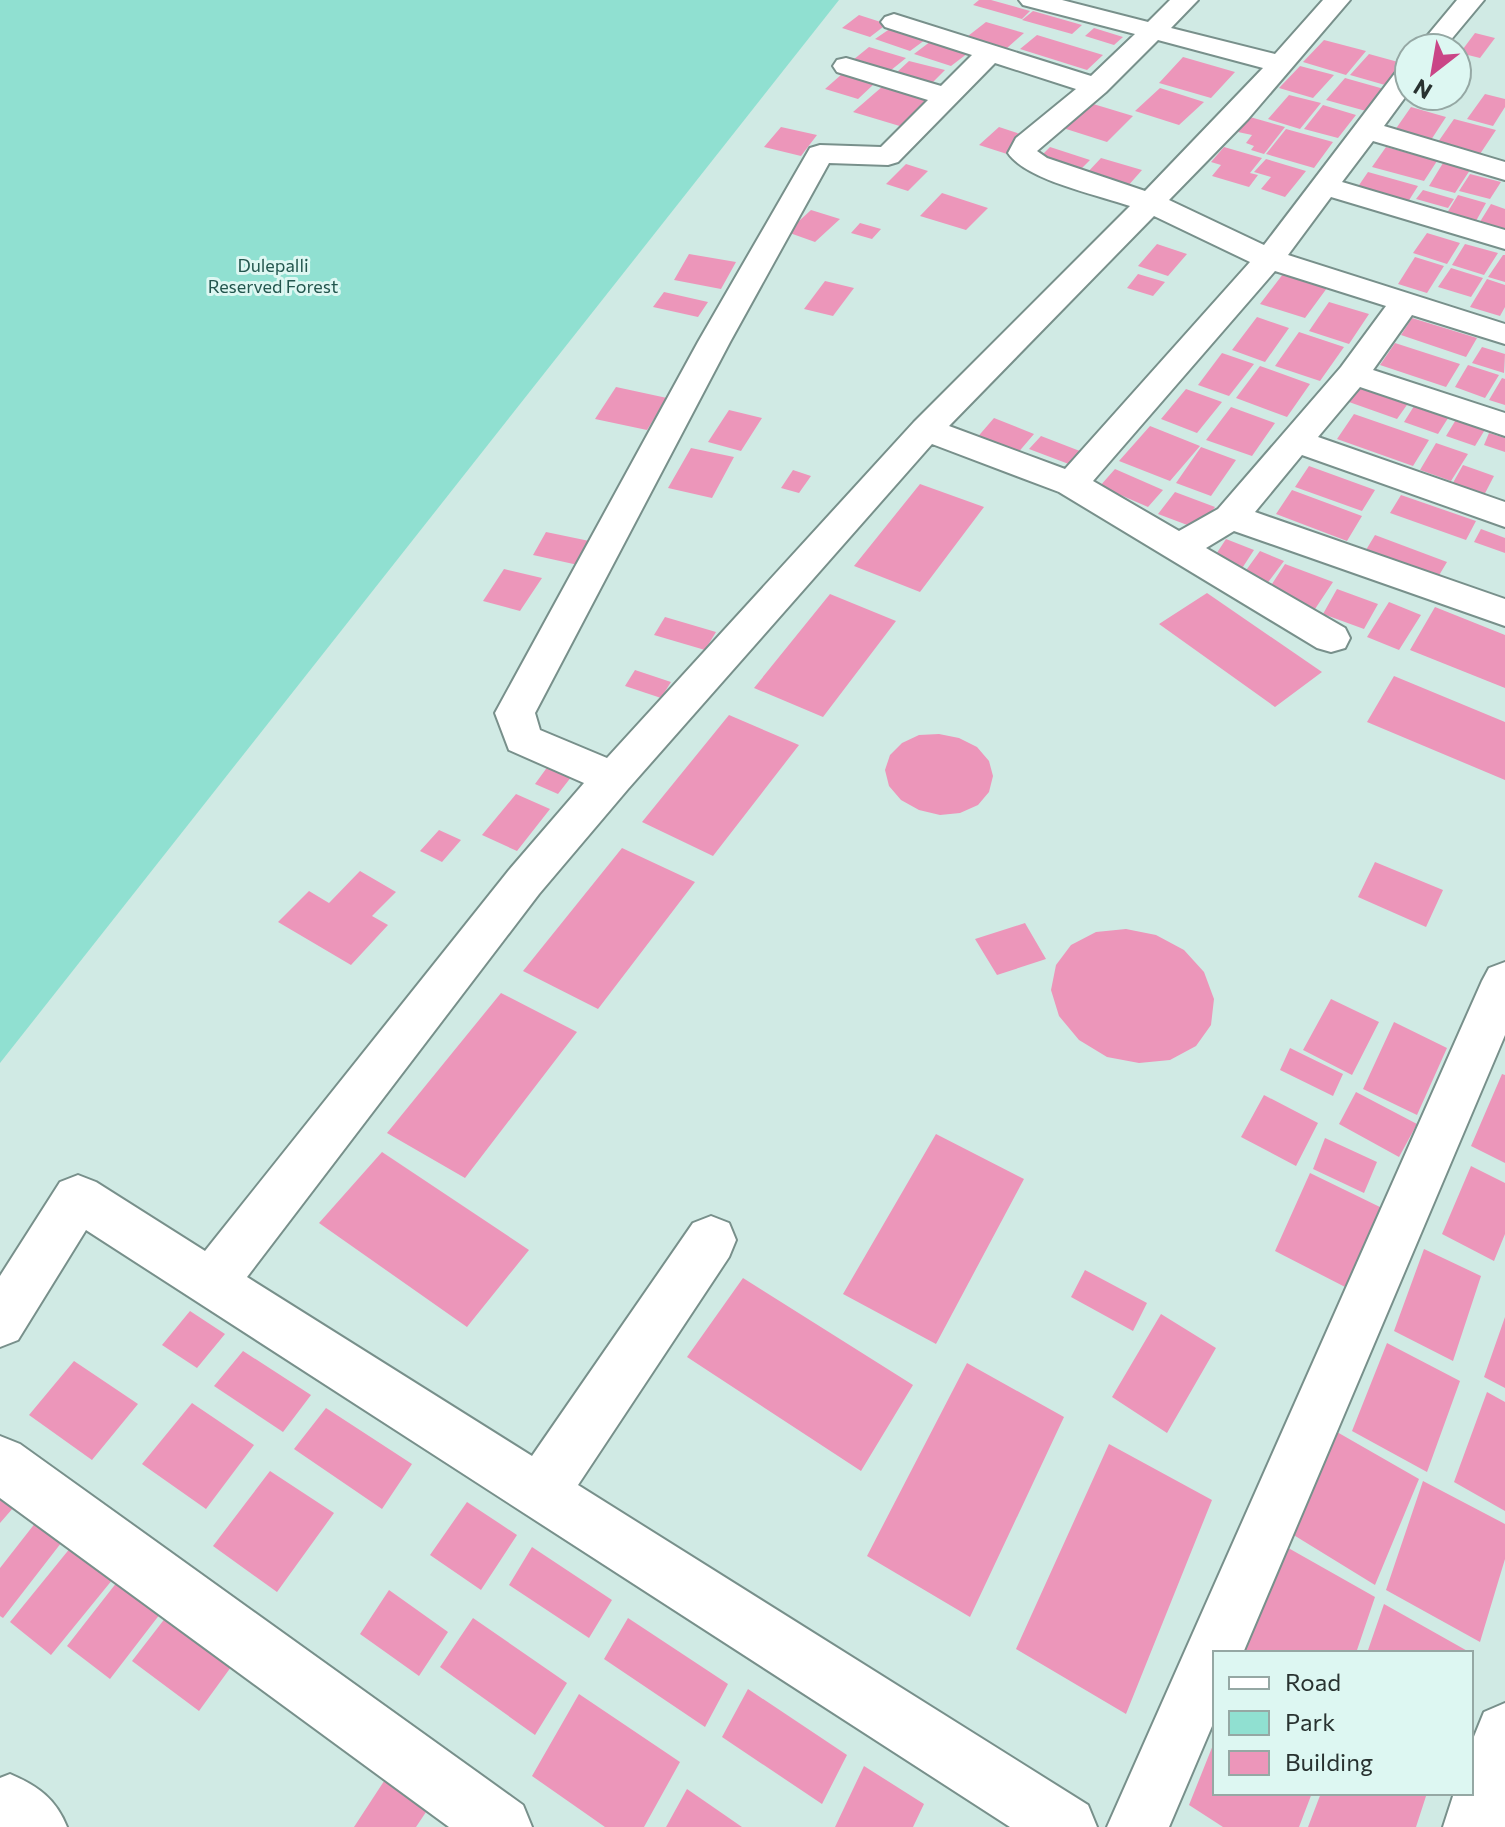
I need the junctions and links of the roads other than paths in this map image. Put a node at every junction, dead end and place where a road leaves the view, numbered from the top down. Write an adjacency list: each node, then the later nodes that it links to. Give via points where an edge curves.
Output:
1 (1185, 0): 6 (street)
2 (1337, 0): 9 (street)
3 (1471, 0): 7 (street)
4 (1045, 1): 6 (street)
5 (894, 22): 8 (street)
6 (1151, 31): 9 (street); 11 (street)
7 (1444, 32)
8 (988, 54): 11 (street); 13 (street)
9 (1281, 64): 18 (street)
10 (846, 66): 13 (street)
11 (1096, 86): 18 (street, via 1022,153 1037,164)
12 (1393, 95): 14 (street)
13 (945, 96): 33 (street, via 888,156 820,154 515,713 523,739)
14 (1367, 130): 16 (street); 17 (street)
15 (1505, 138): 16 (street)
16 (1496, 168)
17 (1324, 186): 19 (street); 20 (street)
18 (1151, 203): 20 (street); 25 (street)
19 (1505, 240)
20 (1269, 259): 21 (street); 27 (street)
21 (1405, 302): 22 (street); 23 (street)
22 (1505, 334)
23 (1353, 374): 24 (street); 26 (street)
24 (1505, 425)
25 (926, 430): 27 (street); 33 (street)
26 (1296, 441): 28 (street); 29 (street)
27 (1071, 484): 30 (street)
28 (1505, 515)
29 (1231, 517): 30 (street); 31 (street)
30 (1178, 548): 32 (street)
31 (1505, 613)
32 (1331, 638)
33 (613, 778): 37 (street, via 524,882)
34 (1505, 981): 35 (street)
35 (1492, 1047): 41 (street)
36 (711, 1240): 40 (street)
37 (211, 1283): 38 (street, via 78,1198); 40 (street)
38 (0, 1322)
39 (0, 1464): 44 (street)
40 (540, 1492): 45 (street)
41 (1218, 1651)
42 (1213, 1662): 46 (street)
43 (1505, 1733): 47 (street)
44 (501, 1827)
45 (1066, 1827)
46 (1138, 1827)
47 (1474, 1827)

